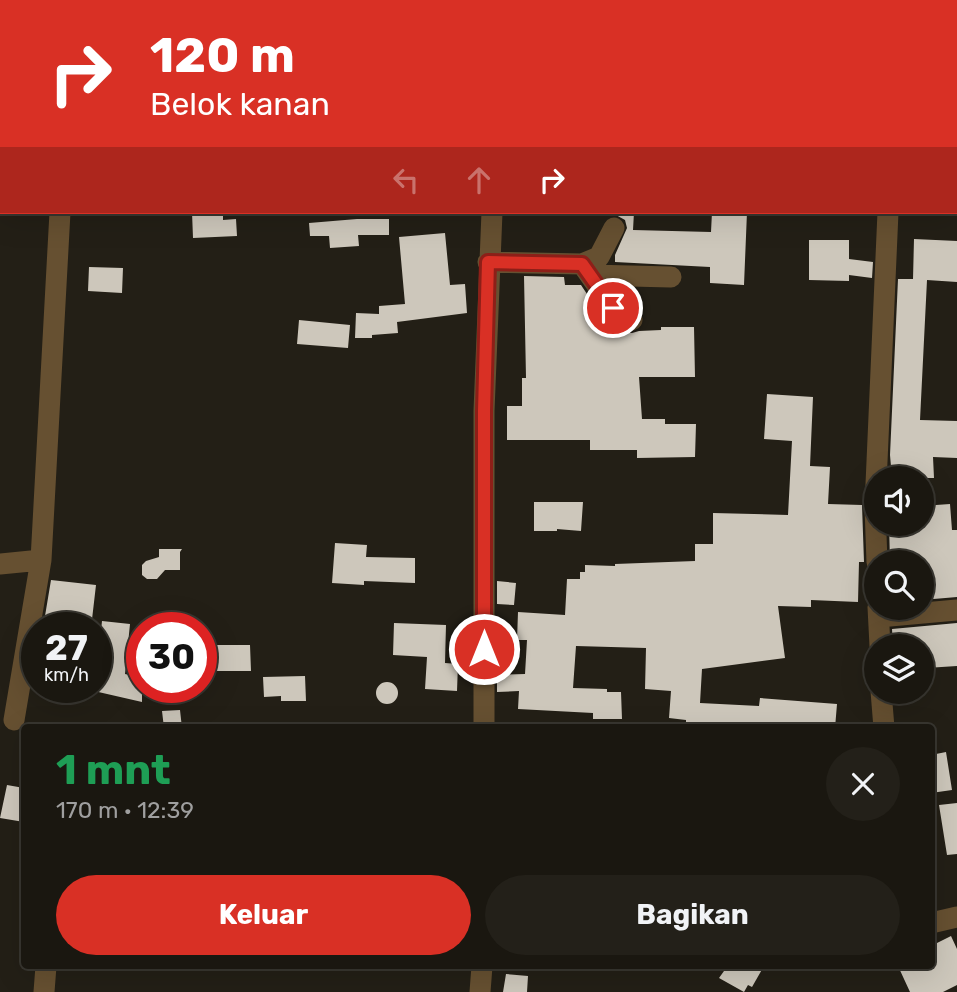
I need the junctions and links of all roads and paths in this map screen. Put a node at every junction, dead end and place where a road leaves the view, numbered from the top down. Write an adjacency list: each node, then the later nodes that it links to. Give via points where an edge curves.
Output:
1 (60, 214): 10 (street)
2 (492, 214): 5 (street)
3 (888, 214): 9 (street)
4 (614, 228): 6 (street, via 600,257)
5 (488, 262): 6 (street); 16 (street)
6 (586, 270): 7 (street); 8 (street, via 613,308)
7 (671, 277)
8 (632, 320)
9 (877, 550)
10 (41, 559): 11 (street); 15 (street)
11 (0, 564)
12 (957, 610): 13 (street)
13 (934, 611)
14 (882, 704): 17 (street)
15 (14, 720)
16 (484, 724)
17 (884, 724)
18 (957, 917): 19 (street)
19 (935, 922)
20 (46, 969): 22 (street)
21 (482, 969): 23 (street)
22 (44, 992)
23 (480, 992)

